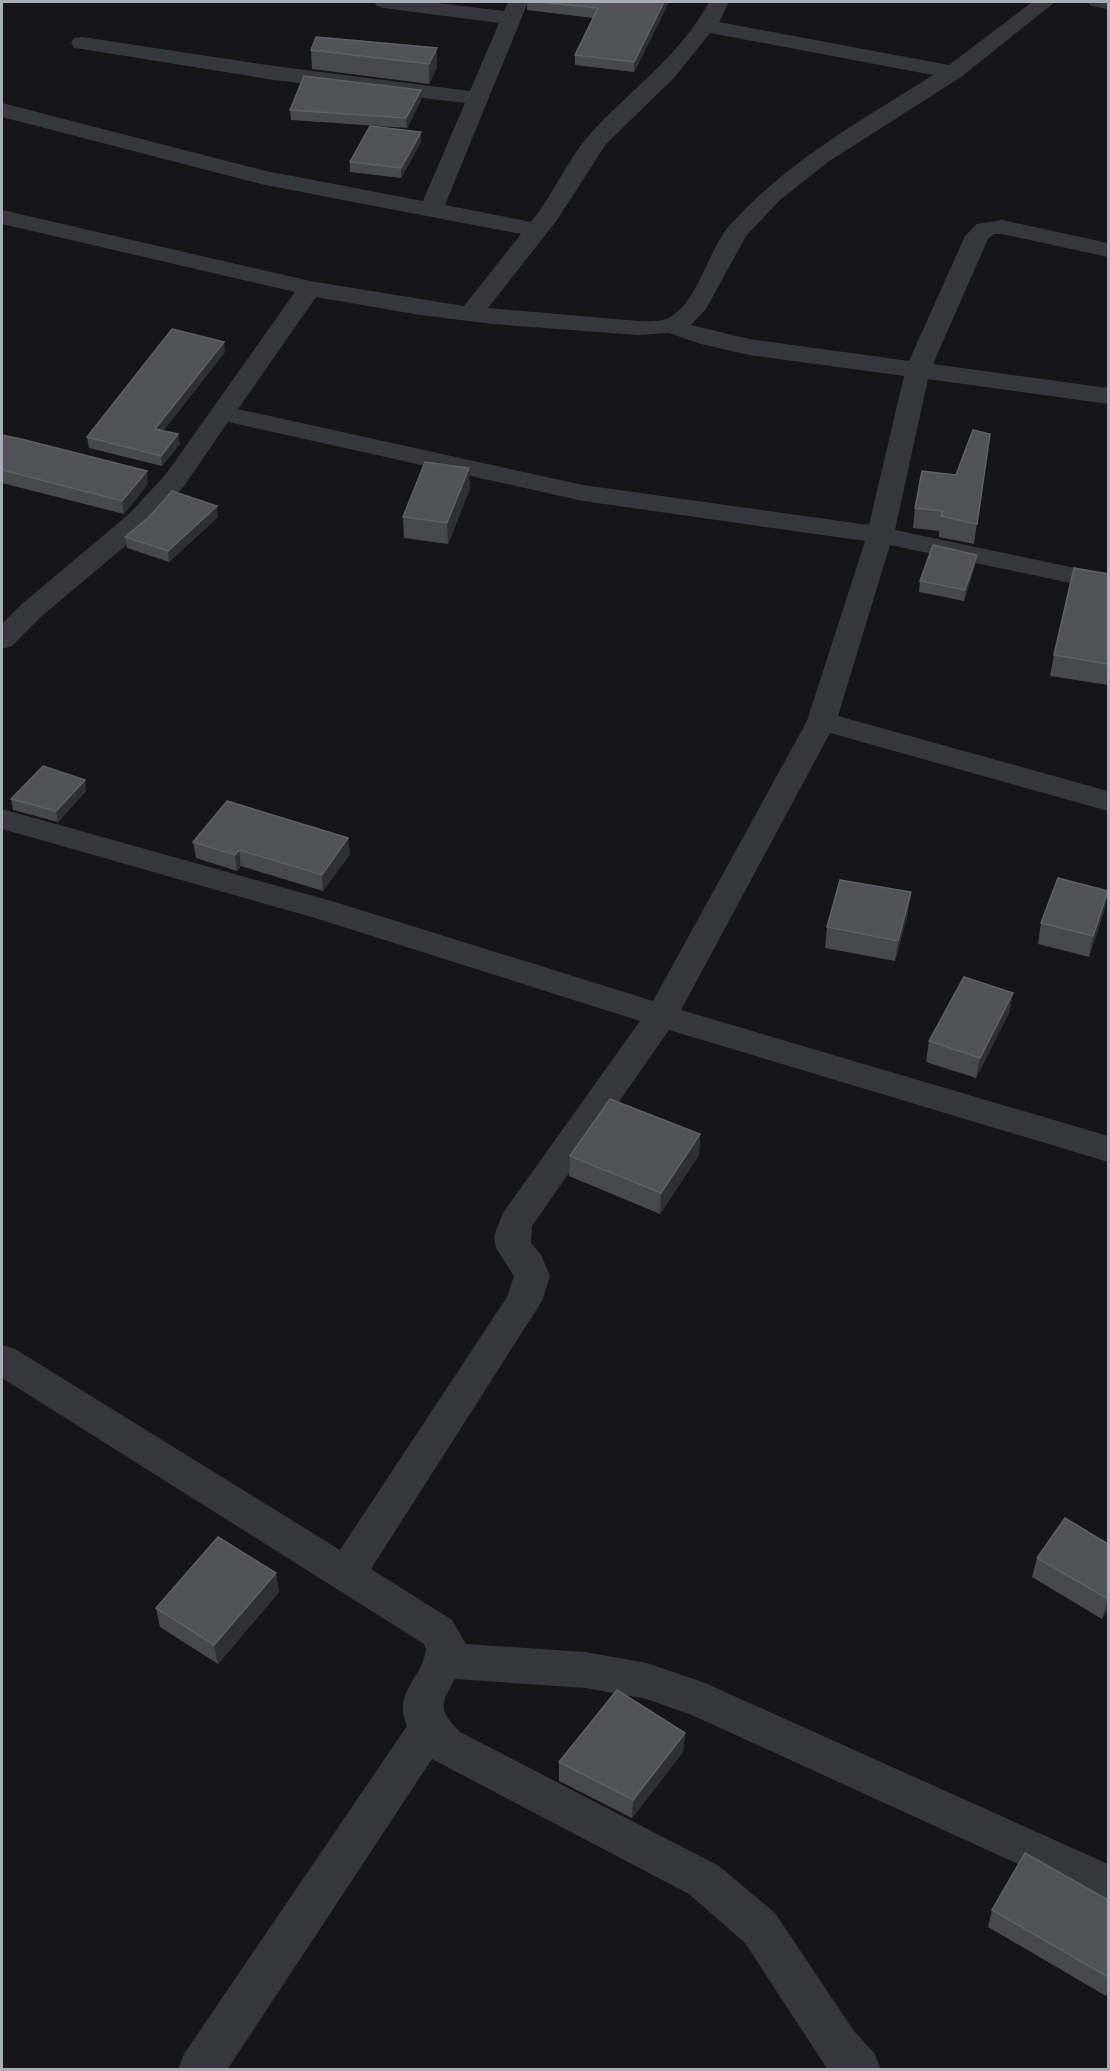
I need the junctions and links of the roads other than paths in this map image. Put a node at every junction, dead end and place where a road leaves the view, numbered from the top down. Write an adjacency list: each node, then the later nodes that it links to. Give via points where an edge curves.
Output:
1 (384, 2): 6 (street)
2 (719, 2): 7 (street)
3 (1045, 2): 9 (street)
4 (1098, 2): 5 (street)
5 (1108, 3)
6 (514, 10): 10 (street)
7 (704, 26): 9 (street); 14 (street, via 666,74 597,140)
8 (82, 43): 10 (street, via 274,73)
9 (953, 72): 18 (street, via 820,157 772,195 736,233 694,309)
10 (477, 98): 12 (street)
11 (2, 110): 12 (street, via 265,178)
12 (431, 210): 14 (street)
13 (2, 218): 16 (street)
14 (537, 230): 17 (street)
15 (1108, 249): 19 (street, via 1002,227 982,230)
16 (310, 288): 17 (street); 21 (street)
17 (471, 313): 18 (street, via 567,323)
18 (671, 326): 19 (street, via 749,347)
19 (918, 369): 20 (street); 22 (street)
20 (1108, 396)
21 (221, 414): 22 (street, via 583,493); 24 (street, via 164,478 139,520)
22 (880, 535): 23 (street); 25 (street)
23 (1108, 583)
24 (2, 640)
25 (822, 721): 26 (street); 28 (street)
26 (1108, 801)
27 (2, 819): 28 (street, via 324,910)
28 (662, 1015): 29 (street); 31 (street, via 515,1223 513,1248 532,1276 527,1295)
29 (1108, 1149)
30 (2, 1360): 31 (street)
31 (346, 1575): 32 (street, via 438,1632 446,1645)
32 (444, 1660): 33 (street, via 423,1699 421,1713); 34 (street, via 585,1670 657,1684 705,1701)
33 (428, 1729): 35 (street); 36 (street, via 445,1745 704,1880 760,1928 838,2047)
34 (1108, 1885)
35 (200, 2070)
36 (860, 2070)

